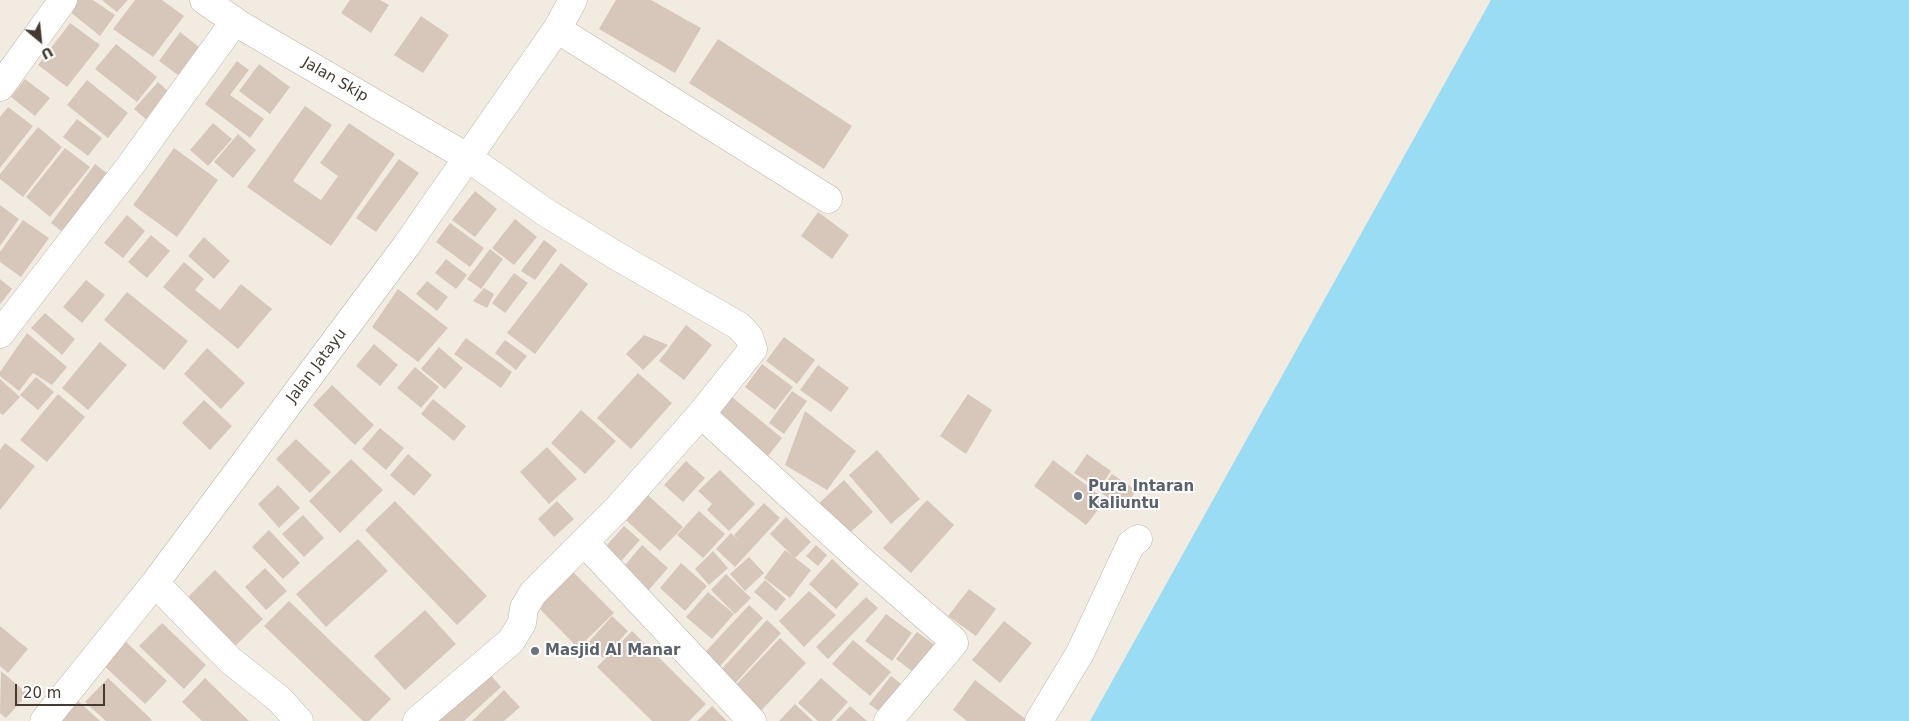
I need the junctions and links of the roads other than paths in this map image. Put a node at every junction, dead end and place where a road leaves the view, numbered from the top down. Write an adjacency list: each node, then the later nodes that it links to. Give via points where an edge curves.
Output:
1 (63, 0): 6 (street)
2 (204, 0): 4 (street, Jalan Skip)
3 (573, 0): 5 (street, Jalan Jatayu)
4 (235, 20): 7 (street, Jalan Skip); 9 (street, via 130,166)
5 (557, 29): 7 (street, Jalan Jatayu); 8 (street)
6 (0, 87)
7 (467, 157): 10 (street, Jalan Skip, via 545,212 739,326 753,349); 13 (street, Jalan Jatayu, via 406,246)
8 (828, 199)
9 (0, 334)
10 (701, 414): 12 (street); 18 (street, via 953,640 954,643)
11 (1138, 539): 19 (street, via 1131,544 1080,653)
12 (585, 542): 14 (street, via 528,600 522,623 511,641); 17 (street)
13 (155, 583): 15 (street, Jalan Jatayu); 16 (street, via 230,660 279,699)
14 (423, 719)
15 (44, 721)
16 (300, 721)
17 (752, 721)
18 (888, 721)
19 (1040, 721)

